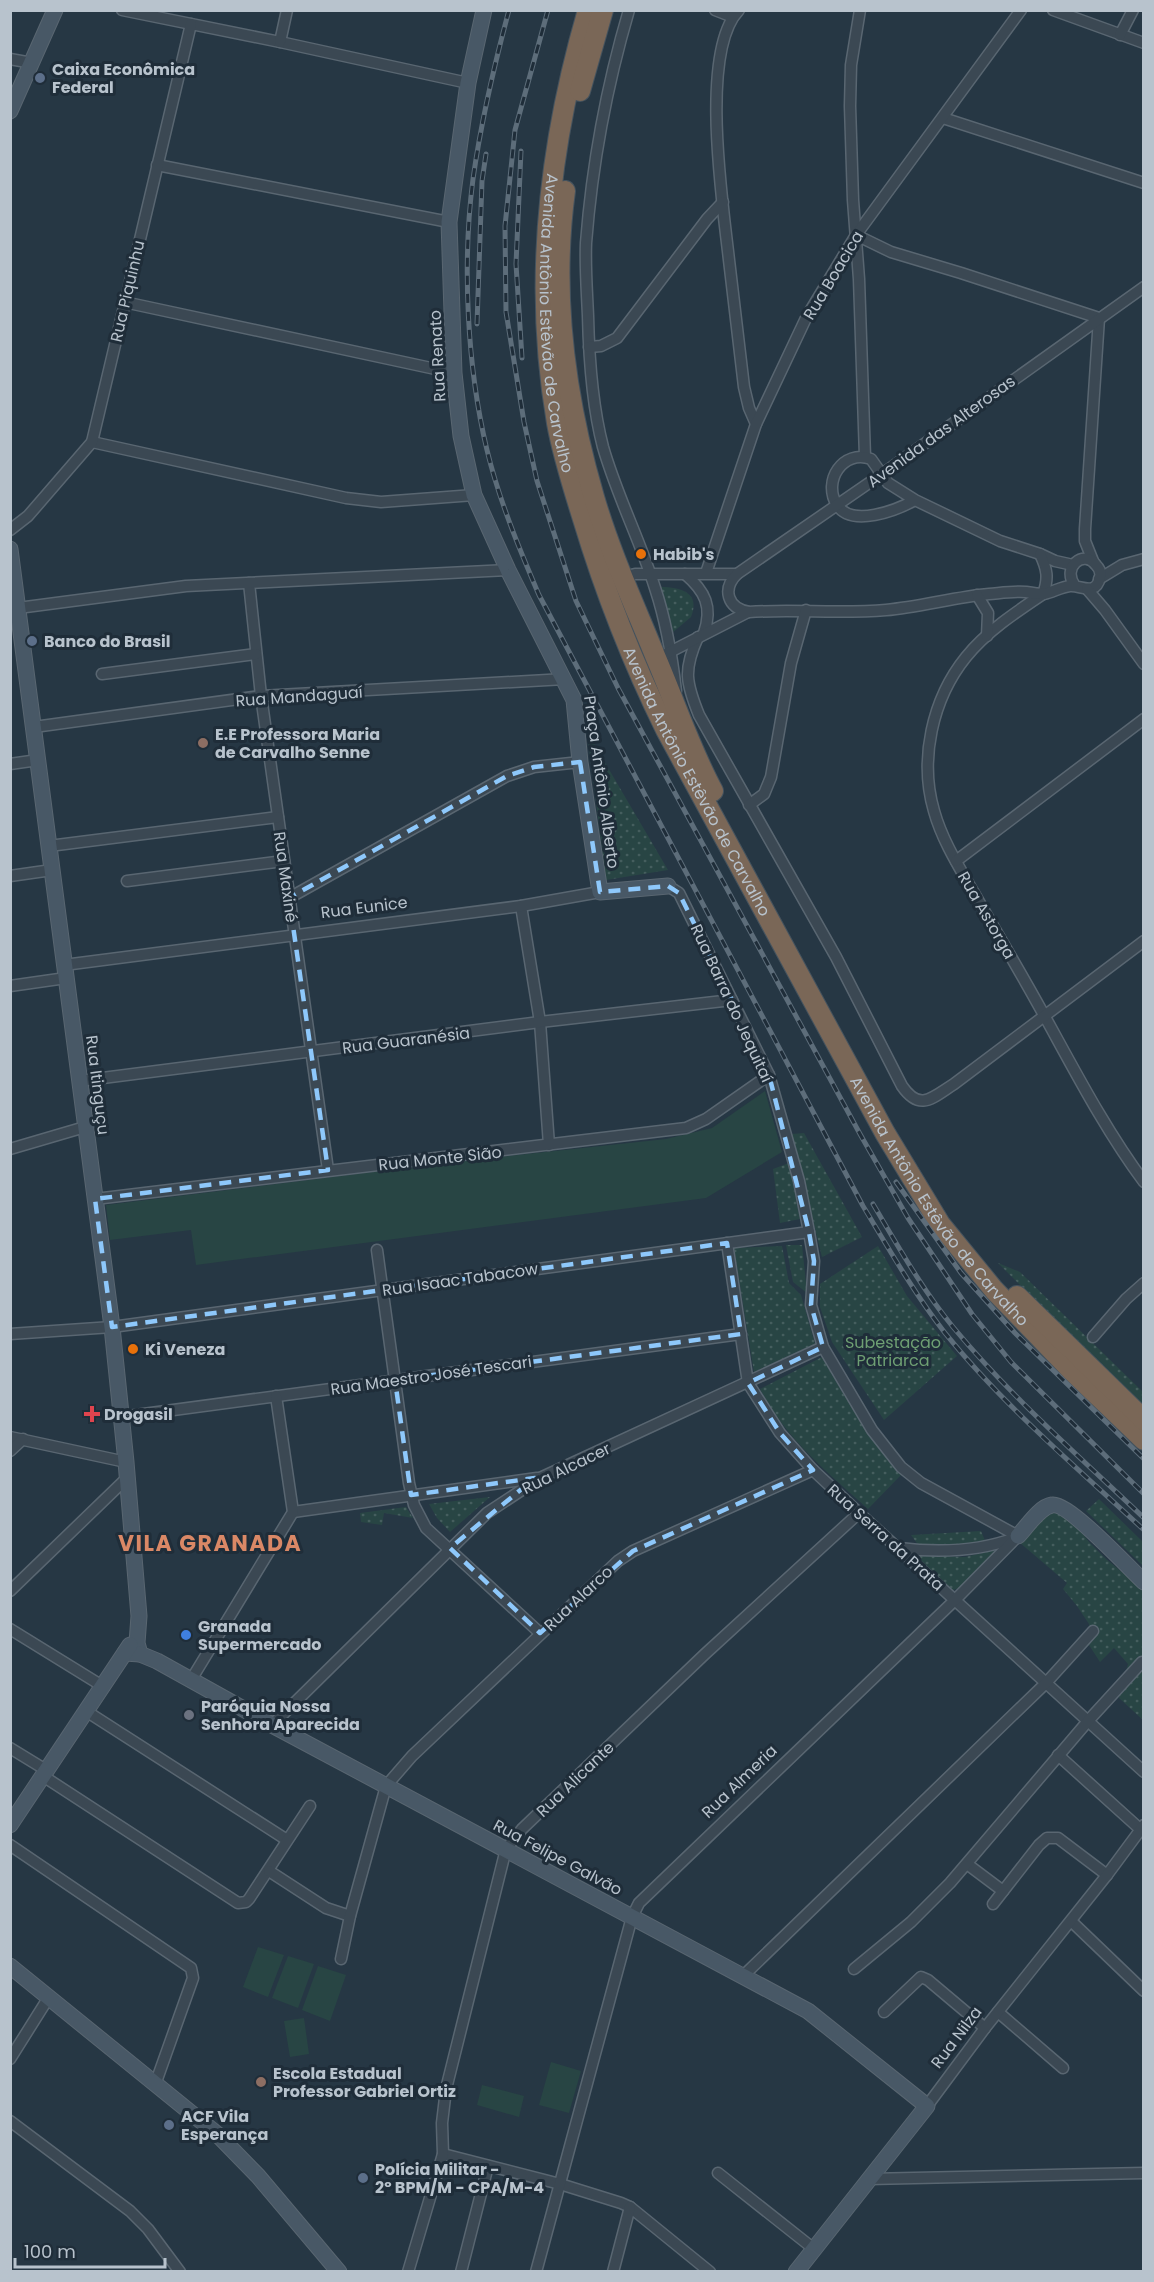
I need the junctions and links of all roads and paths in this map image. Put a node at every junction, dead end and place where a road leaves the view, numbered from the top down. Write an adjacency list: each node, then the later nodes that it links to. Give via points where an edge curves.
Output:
1 (55, 10): 19 (street)
2 (122, 10): 14 (street)
3 (287, 10): 16 (street)
4 (484, 10): 20 (street, Rua Renato)
5 (588, 10): 56 (highway, Avenida Antônio Estêvão de Carvalho, via 561,123 547,227 546,275 557,422)
6 (603, 10): 53 (highway, Avenida Antônio Estêvão de Carvalho, via 582,83 562,208 561,331 582,451)
7 (629, 10): 31 (street, Avenida Antônio Estêvão de Carvalho, via 590,205 586,246)
8 (714, 10): 13 (street)
9 (860, 10): 27 (street, via 851,65 850,106)
10 (1021, 10): 22 (street, Rua Boacica)
11 (1053, 10): 15 (street)
12 (1132, 10): 15 (street)
13 (736, 14): 25 (street, via 723,45 716,98)
14 (190, 24): 16 (street); 23 (street, Rua Piquinhu)
15 (1120, 35): 17 (street)
16 (280, 42): 20 (street)
17 (1143, 43)
18 (10, 58): 19 (street)
19 (32, 63): 21 (street)
20 (468, 83): 26 (street, Rua Renato)
21 (10, 111)
22 (943, 118): 24 (street); 27 (street, Rua Boacica)
23 (157, 165): 26 (street); 29 (street, Rua Piquinhu)
24 (1143, 183)
25 (723, 202): 31 (street, via 617,338); 33 (street, via 744,387)
26 (449, 222): 32 (street, Rua Renato)
27 (856, 235): 30 (street, via 891,252); 33 (street, Rua Boacica, via 802,325); 35 (street)
28 (1143, 287): 30 (street, Avenida das Alterosas)
29 (124, 302): 32 (street); 34 (street, Rua Piquinhu)
30 (1099, 318): 36 (street, Avenida das Alterosas); 41 (street)
31 (589, 347): 50 (street, Avenida Antônio Estêvão de Carvalho, via 603,445)
32 (454, 373): 37 (street, Rua Renato, via 460,436)
33 (756, 424): 49 (street, Rua Boacica)
34 (92, 442): 37 (street, via 346,498 381,502); 40 (street, Rua Piquinhu)
35 (865, 457): 36 (street); 39 (street, via 856,456 841,464 834,494)
36 (882, 474): 38 (street, via 888,483); 39 (street, Avenida das Alterosas)
37 (474, 495): 48 (street, Rua Renato)
38 (915, 500): 39 (street, via 871,515 856,515); 43 (street, via 1000,541)
39 (837, 505): 52 (street, Avenida das Alterosas)
40 (10, 530)
41 (1085, 541): 45 (street); 46 (street)
42 (10, 549): 65 (street, Rua Itinguçu)
43 (1040, 554): 46 (street); 59 (street, via 1048,575)
44 (1143, 559): 47 (street)
45 (1094, 562): 46 (street, via 1082,559); 47 (street); 54 (street, via 1100,573)
46 (1074, 564): 57 (street, via 1070,572)
47 (1122, 565): 54 (street)
48 (508, 570): 55 (street); 72 (street, Rua Renato)
49 (706, 573): 51 (street); 52 (street)
50 (650, 574): 51 (street); 53 (street); 69 (street, Avenida Antônio Estêvão de Carvalho)
51 (685, 574): 66 (street, via 696,583 706,601 709,620)
52 (737, 574): 63 (street, via 731,580 728,597 733,605)
53 (622, 577): 56 (street); 69 (highway, Avenida Antônio Estêvão de Carvalho)
54 (1099, 581): 58 (street); 62 (street)
55 (249, 583): 65 (street, via 186,586); 68 (street, Rua Maxiné)
56 (602, 583): 64 (highway, Avenida Antônio Estêvão de Carvalho)
57 (1075, 586): 58 (street); 59 (street)
58 (1087, 590): 62 (street)
59 (1042, 594): 60 (street); 67 (street, Rua Astorga)
60 (977, 595): 61 (street, via 886,610); 67 (street, via 988,613)
61 (806, 610): 63 (street); 79 (street, via 791,663 771,777 764,794)
62 (1105, 610): 70 (street)
63 (748, 612): 66 (street)
64 (615, 616): 69 (highway, via 642,655); 124 (highway, Avenida Antônio Estêvão de Carvalho, via 671,739 885,1133 940,1224 994,1290)
65 (16, 617): 75 (street, Rua Itinguçu)
66 (701, 635): 69 (street); 79 (street, Avenida Antônio Estêvão de Carvalho, via 688,663 689,690)
67 (987, 636): 83 (street, Rua Astorga, via 966,656 953,676 932,727 928,753 932,806)
68 (256, 654): 71 (street); 73 (street, Rua Maxiné)
69 (664, 655): 121 (highway, Avenida Antônio Estêvão de Carvalho, via 679,715 710,785 945,1209 1010,1289)
70 (1143, 664)
71 (102, 674)
72 (565, 679): 73 (street, Rua Mandaguaí); 77 (street, Praça Antônio Alberto, via 576,709)
73 (261, 696): 75 (street, Rua Mandaguaí); 80 (street, Rua Maxiné)
74 (1143, 719): 83 (street)
75 (34, 727): 76 (street, Rua Itinguçu)
76 (39, 760): 78 (street); 81 (street, Rua Itinguçu)
77 (580, 762): 88 (street, Praça Antônio Alberto); 89 (street, via 534,767 507,776)
78 (10, 764)
79 (749, 805): 96 (street, Avenida Antônio Estêvão de Carvalho, via 908,1094 918,1101 928,1100)
80 (278, 817): 81 (street); 82 (street, Rua Maxiné)
81 (49, 846): 84 (street, Rua Itinguçu)
82 (284, 861): 86 (street); 89 (street, Rua Maxiné)
83 (956, 861): 96 (street, Rua Astorga)
84 (52, 870): 85 (street); 93 (street, Rua Itinguçu)
85 (10, 876)
86 (127, 881)
87 (668, 886): 88 (street, Rua Eunice); 95 (street, Rua Barra do Jequitaí, via 679,893)
88 (600, 892): 90 (street, Rua Eunice)
89 (289, 898): 91 (street, Rua Maxiné)
90 (521, 906): 91 (street, Rua Eunice); 97 (street)
91 (294, 934): 93 (street, Rua Eunice); 98 (street, Rua Maxiné)
92 (1143, 941): 96 (street)
93 (65, 971): 94 (street, Rua Eunice); 100 (street, Rua Itinguçu)
94 (10, 986)
95 (732, 1000): 97 (street, Rua Guaranésia); 99 (street, Rua Barra do Jequitaí)
96 (1045, 1016): 105 (street, Rua Astorga)
97 (540, 1022): 98 (street, Rua Guaranésia); 102 (street)
98 (311, 1052): 100 (street, Rua Guaranésia); 104 (street, Rua Maxiné)
99 (769, 1075): 102 (street, Rua Monte Sião, via 706,1119 686,1128); 107 (street, Rua Barra do Jequitaí)
100 (79, 1082): 101 (street, Rua Itinguçu)
101 (85, 1127): 103 (street); 106 (street, Rua Itinguçu)
102 (549, 1145): 104 (street, Rua Monte Sião)
103 (10, 1149)
104 (327, 1170): 106 (street, Rua Monte Sião)
105 (1143, 1182)
106 (95, 1199): 112 (street, Rua Itinguçu)
107 (809, 1232): 108 (street, Rua Isaac Tabacow); 116 (street, Rua Barra do Jequitaí, via 814,1261 811,1305)
108 (727, 1243): 111 (street, Rua Isaac Tabacow); 114 (street, Rua Serra da Prata)
109 (377, 1250): 111 (street)
110 (1143, 1283): 115 (street)
111 (383, 1290): 112 (street, Rua Isaac Tabacow); 117 (street)
112 (111, 1327): 113 (street, Rua Isaac Tabacow); 120 (street, Rua Itinguçu)
113 (10, 1334)
114 (741, 1334): 117 (street, Rua Maestro José Tescari); 118 (street, Rua Serra da Prata)
115 (1093, 1337)
116 (824, 1347): 118 (street, Rua Alcacer); 132 (street, Rua Barra do Jequitaí, via 872,1430 901,1467 921,1484)
117 (395, 1380): 119 (street, Rua Maestro José Tescari); 129 (street)
118 (748, 1383): 127 (street, Rua Serra da Prata, via 780,1433); 128 (street, Rua Alcacer)
119 (276, 1396): 120 (street, Rua Maestro José Tescari); 130 (street)
120 (122, 1417): 126 (street, Rua Itinguçu)
121 (1143, 1420)
122 (10, 1437): 123 (street)
123 (23, 1439): 125 (street); 126 (street)
124 (1143, 1440)
125 (10, 1451)
126 (127, 1470): 136 (street); 138 (street, Rua Itinguçu)
127 (813, 1470): 131 (street, Rua Serra da Prata); 141 (street, Rua Alarco, via 633,1551)
128 (540, 1478): 129 (street); 133 (street, Rua Alcacer, via 487,1514)
129 (411, 1495): 130 (street); 133 (street, via 426,1528)
130 (293, 1512): 145 (street)
131 (859, 1513): 134 (street, Rua Serra da Prata); 161 (street, Rua Alicante, via 705,1654 522,1829)
132 (1018, 1536): 134 (street, via 983,1548); 135 (street, Rua Almeria, via 1043,1509 1050,1505 1062,1507); 137 (street, Rua Almeria)
133 (450, 1548): 141 (street); 150 (street, Rua Alcacer)
134 (898, 1548): 137 (street, Rua Serra da Prata)
135 (1143, 1582)
136 (10, 1591)
137 (955, 1600): 146 (street, Rua Serra da Prata); 168 (street, Rua Almeria, via 647,1893)
138 (139, 1627): 142 (street); 143 (street)
139 (10, 1629): 147 (street)
140 (1093, 1631): 146 (street)
141 (540, 1634): 155 (street, Rua Alarco, via 412,1756)
142 (133, 1653): 143 (street, Rua Felipe Galvão); 147 (street)
143 (157, 1661): 145 (street, Rua Felipe Galvão)
144 (1142, 1662): 149 (street)
145 (191, 1680): 150 (street, Rua Felipe Galvão)
146 (1046, 1683): 149 (street, Rua Serra da Prata); 173 (street)
147 (104, 1686): 148 (street)
148 (86, 1711): 154 (street); 159 (street)
149 (1088, 1721): 152 (street); 153 (street, Rua Serra da Prata)
150 (272, 1725): 155 (street, Rua Felipe Galvão)
151 (10, 1748): 154 (street)
152 (1058, 1755): 158 (street); 162 (street)
153 (1143, 1772)
154 (45, 1773): 157 (street); 163 (street, via 238,1903 249,1899)
155 (386, 1786): 161 (street, Rua Felipe Galvão); 167 (street)
156 (310, 1806): 159 (street)
157 (10, 1825)
158 (1142, 1827): 164 (street, Rua Nilza)
159 (287, 1840): 163 (street)
160 (10, 1845): 181 (street, via 191,1968 193,1978)
161 (506, 1849): 168 (street, Rua Felipe Galvão); 184 (street, Rua Alicante, via 446,2089)
162 (968, 1864): 165 (street); 172 (street, via 911,1922)
163 (269, 1870): 167 (street, via 326,1908)
164 (1107, 1875): 165 (street, via 1052,1837 1039,1845); 169 (street, Rua Nilza)
165 (1003, 1891): 166 (street)
166 (993, 1904)
167 (350, 1916): 170 (street)
168 (632, 1917): 173 (street, Rua Felipe Galvão); 189 (street, Rua Almeria)
169 (1071, 1921): 174 (street); 177 (street, Rua Nilza)
170 (341, 1959)
171 (10, 1966): 175 (street)
172 (854, 1969)
173 (743, 1976): 182 (street, Rua Felipe Galvão, via 808,2011)
174 (1143, 1991)
175 (50, 1997): 179 (street); 181 (street)
176 (884, 2012): 178 (street, via 921,1977)
177 (998, 2012): 178 (street, Rua Nilza); 180 (street)
178 (985, 2028): 182 (street, Rua Nilza)
179 (10, 2059)
180 (1064, 2068)
181 (156, 2082): 193 (street, via 238,2155)
182 (927, 2106): 188 (street, Rua Nilza)
183 (10, 2121): 192 (street, via 130,2211)
184 (442, 2154): 185 (street); 194 (street, Rua Alicante)
185 (488, 2166): 189 (street); 195 (street)
186 (718, 2173): 191 (street)
187 (1143, 2173): 188 (street)
188 (868, 2179): 191 (street, Rua Nilza)
189 (560, 2184): 190 (street); 196 (street, Rua Almeria)
190 (630, 2207): 197 (street); 198 (street)
191 (814, 2249): 199 (street, Rua Nilza)
192 (180, 2271)
193 (339, 2271)
194 (408, 2271)
195 (461, 2271)
196 (536, 2271)
197 (613, 2271)
198 (710, 2271)
199 (796, 2271)

